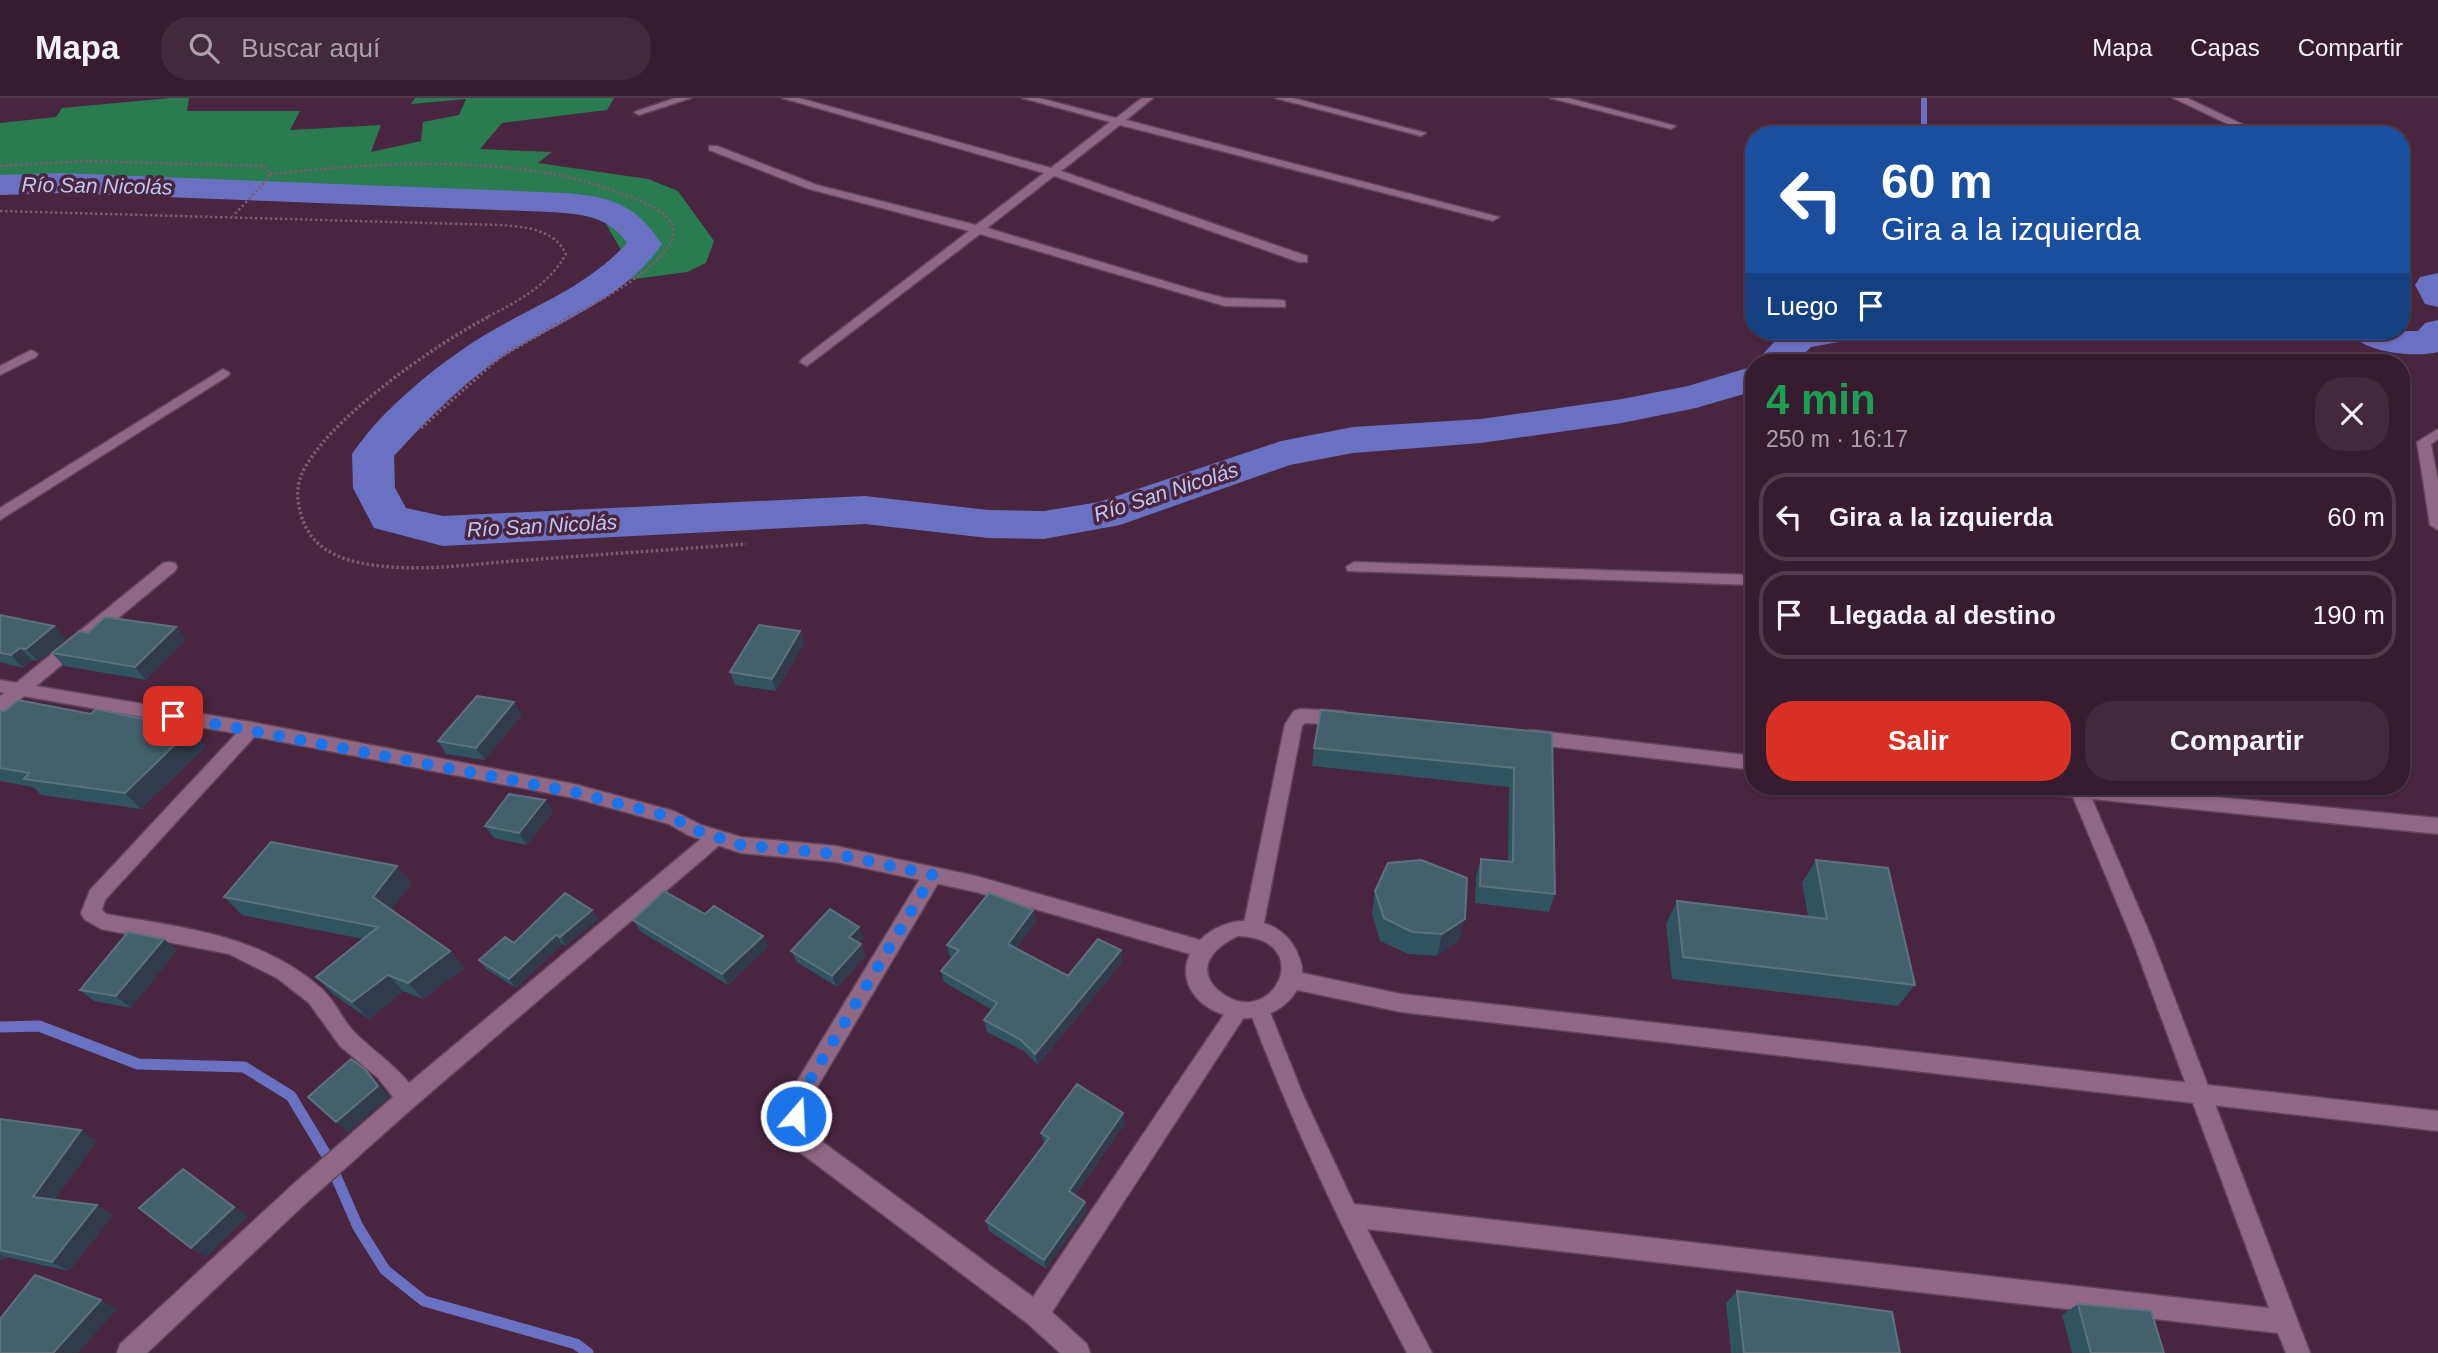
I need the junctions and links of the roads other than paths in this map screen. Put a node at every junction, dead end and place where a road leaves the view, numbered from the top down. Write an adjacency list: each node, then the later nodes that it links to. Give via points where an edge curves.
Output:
1 (686, 98): 8 (street)
2 (787, 98): 14 (street)
3 (1027, 98): 9 (street)
4 (1148, 98): 9 (street)
5 (1280, 98): 12 (street)
6 (1555, 98): 10 (street)
7 (2179, 98): 11 (street)
8 (639, 112)
9 (1119, 119): 14 (street); 15 (street)
10 (1671, 126)
11 (2240, 126)
12 (1421, 133)
13 (713, 148): 16 (street, via 813,187)
14 (1053, 172): 16 (street); 17 (street)
15 (1493, 216)
16 (980, 230): 18 (street, via 1214,299); 20 (street)
17 (1303, 259)
18 (1281, 303)
19 (31, 354): 21 (street)
20 (807, 362)
21 (0, 372)
22 (223, 373): 24 (street)
23 (2438, 433): 25 (street, via 2424,442)
24 (0, 515)
25 (2438, 525)
26 (169, 567): 29 (street)
27 (1354, 567): 28 (street)
28 (1745, 580)
29 (9, 688): 30 (street); 32 (street)
30 (0, 706)
31 (1368, 720): 40 (street, via 1300,716 1294,724)
32 (251, 729): 38 (street, via 606,799 674,818); 45 (street, via 97,896 91,913 101,921 232,946 284,972 316,997 348,1039 386,1071)
33 (1518, 736): 34 (street)
34 (1745, 762)
35 (2081, 795): 44 (street, via 2142,939)
36 (2152, 795): 37 (street)
37 (2438, 826)
38 (715, 838): 39 (street, via 741,845 836,854); 45 (street)
39 (933, 875): 41 (street); 48 (street, via 799,1098 793,1134)
40 (1253, 928): 41 (street, via 1224,931); 42 (street, via 1280,941 1292,966)
41 (1202, 949): 43 (street, via 1197,962 1202,988 1224,1007)
42 (1291, 980): 43 (street, via 1273,1003); 44 (street, via 1401,1003)
43 (1249, 1010): 47 (street); 48 (street)
44 (2198, 1094): 46 (street); 49 (street)
45 (408, 1098): 50 (street)
46 (2438, 1121)
47 (1347, 1215): 49 (street); 52 (street)
48 (1036, 1314): 51 (street)
49 (2285, 1322): 53 (street)
50 (129, 1353)
51 (1077, 1353)
52 (1420, 1353)
53 (2298, 1353)

